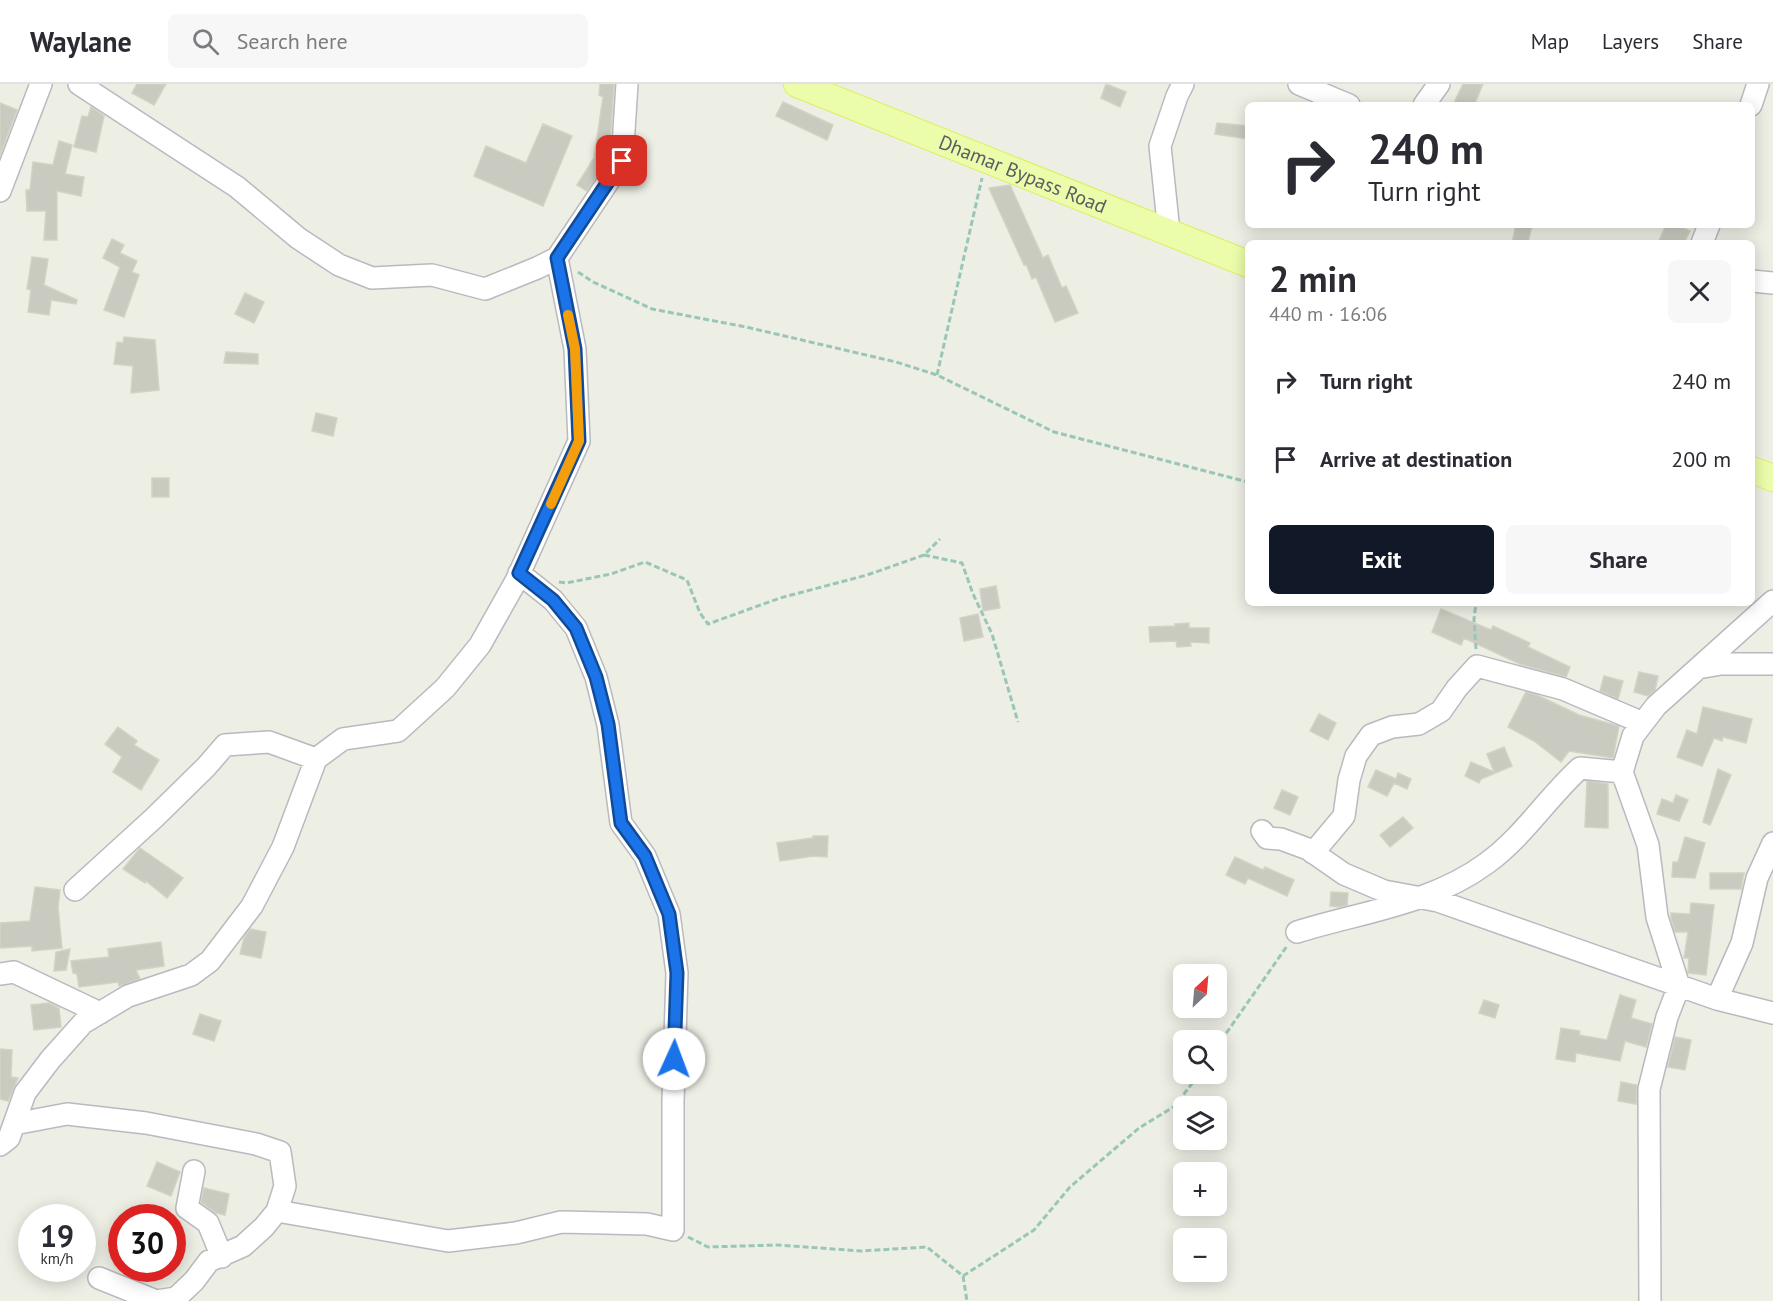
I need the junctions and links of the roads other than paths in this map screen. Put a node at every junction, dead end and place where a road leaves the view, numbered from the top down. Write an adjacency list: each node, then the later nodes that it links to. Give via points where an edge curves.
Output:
1 (41, 84): 12 (street)
2 (79, 84): 14 (street, via 237,187 298,238 339,265 372,278 432,275 485,289)
3 (627, 84): 14 (street, via 622,161)
4 (798, 84): 13 (main road, Dhamar Bypass Road)
5 (1184, 84): 13 (street, via 1176,96 1160,146)
6 (1299, 84): 9 (street)
7 (1439, 84): 10 (street)
8 (1758, 84): 11 (street)
9 (1342, 102)
10 (1426, 102)
11 (1752, 102)
12 (0, 191)
13 (1169, 232): 15 (main road, Dhamar Bypass Road)
14 (557, 258): 20 (street, via 575,349 579,441)
15 (1245, 263)
16 (1755, 281): 17 (street)
17 (1773, 283)
18 (1755, 471): 19 (main road)
19 (1773, 478)
20 (519, 573): 25 (street, via 480,645 445,688 398,731 343,739); 41 (street, via 553,600 576,628 596,677 608,724 621,823 645,856 669,914 677,973 673,1230 647,1224 561,1222 516,1233 448,1241)
21 (1773, 601): 23 (street)
22 (1773, 664): 23 (street)
23 (1698, 668): 24 (street)
24 (1643, 723): 26 (street, via 1633,736); 29 (street, via 1563,689 1477,666 1441,711 1419,724 1392,727 1371,735 1356,756 1348,780 1344,816)
25 (316, 759): 30 (street, via 269,742 225,745 154,818); 36 (street, via 283,847 252,906 210,961 191,975 128,996)
26 (1622, 772): 31 (street, via 1580,768 1524,831 1487,863 1452,885); 34 (street, via 1648,845 1657,917)
27 (1262, 831): 29 (street, via 1267,838 1281,839)
28 (1773, 843): 35 (street, via 1757,878 1742,943)
29 (1314, 853): 31 (street, via 1344,874 1374,887)
30 (75, 890)
31 (1421, 898): 32 (street); 34 (street)
32 (1297, 932)
33 (0, 974): 36 (street, via 14,972)
34 (1679, 986): 35 (street); 45 (street, via 1649,1089)
35 (1717, 999): 37 (street)
36 (100, 1012): 38 (street, via 83,1023 50,1060 25,1093)
37 (1773, 1013)
38 (14, 1124): 39 (street, via 9,1137); 41 (street, via 67,1114 146,1123 256,1144 280,1152 285,1186)
39 (0, 1145)
40 (194, 1171): 42 (street, via 187,1208 208,1223)
41 (277, 1211): 42 (street, via 243,1246)
42 (222, 1257): 44 (street, via 209,1262 176,1298)
43 (99, 1278): 44 (street)
44 (156, 1301)
45 (1650, 1301)

